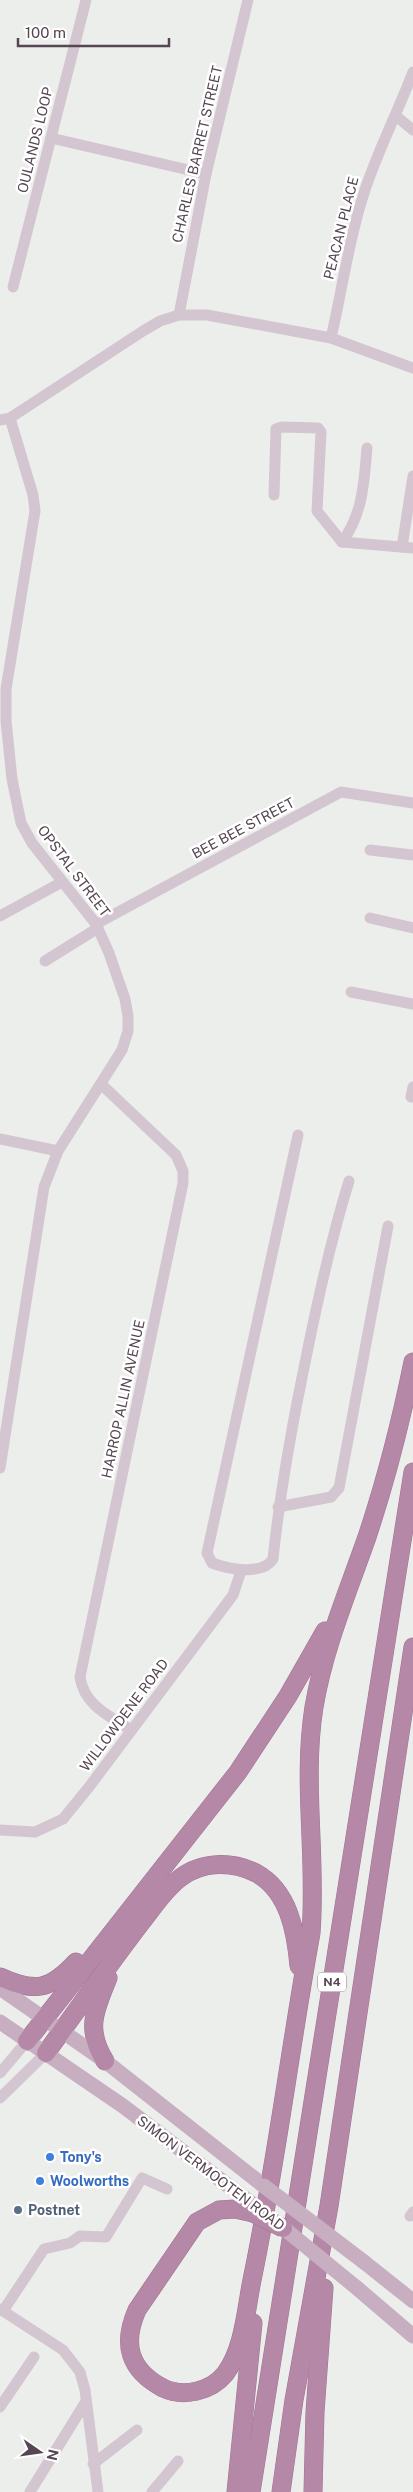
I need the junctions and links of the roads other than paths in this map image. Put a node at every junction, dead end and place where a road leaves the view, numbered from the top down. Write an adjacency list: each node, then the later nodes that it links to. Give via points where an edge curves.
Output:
1 (86, 0): 6 (street, OULANDS LOOP)
2 (248, 0): 7 (street, CHARLES BARRET STREET)
3 (413, 72): 4 (street, PEACAN PLACE)
4 (396, 116): 5 (street); 10 (street, PEACAN PLACE, via 362,198)
5 (413, 130)
6 (51, 138): 7 (street); 8 (street, OULANDS LOOP)
7 (206, 174): 9 (street, CHARLES BARRET STREET)
8 (13, 287)
9 (179, 315): 10 (street, via 207,315); 12 (street, via 143,331)
10 (331, 338): 11 (street)
11 (413, 368)
12 (5, 419): 21 (street, OPSTAL STREET, via 33,495 35,511 6,689 12,779 21,823)
13 (367, 448): 16 (street, via 361,503 353,528)
14 (413, 476): 17 (street)
15 (274, 495): 16 (street, via 276,429 318,428 321,432 317,511)
16 (342, 542): 17 (street)
17 (408, 548)
18 (413, 803): 24 (street, BEE BEE STREET, via 342,792)
19 (370, 850): 20 (street)
20 (413, 855)
21 (62, 882): 22 (street); 24 (street, OPSTAL STREET)
22 (0, 916)
23 (370, 918): 25 (street)
24 (97, 926): 26 (street, BEE BEE STREET); 29 (street, OPSTAL STREET, via 125,999 128,1031 122,1050)
25 (413, 928)
26 (44, 961)
27 (351, 992): 28 (street)
28 (413, 1004)
29 (101, 1084): 32 (street, OPSTAL STREET); 42 (street, HARROP ALLIN AVENUE, via 176,1155 183,1171 80,1676 94,1706)
30 (298, 1135): 39 (street, via 207,1552 212,1563)
31 (0, 1139): 32 (street)
32 (58, 1151): 36 (street, OPSTAL STREET, via 44,1188)
33 (349, 1181): 38 (street, via 316,1304)
34 (388, 1226): 38 (street, via 339,1488 331,1497)
35 (413, 1362): 40 (highway, via 382,1488)
36 (0, 1468)
37 (413, 1472): 75 (highway, N4)
38 (278, 1507): 39 (street, via 273,1559 267,1566)
39 (241, 1571): 42 (street, WILLOWDENE ROAD, via 233,1595)
40 (352, 1577): 44 (highway, via 319,1642 255,1748); 48 (highway, via 324,1660 311,1730 308,1778 313,1906)
41 (413, 1647): 58 (highway, N4)
42 (131, 1730): 43 (street, WILLOWDENE ROAD, via 62,1819 35,1832)
43 (0, 1830)
44 (145, 1889): 46 (highway, via 62,1978 34,1988 19,1986); 49 (highway)
45 (117, 1954): 48 (highway, via 180,1877 207,1866 232,1864 259,1875 285,1904 296,1938); 51 (highway); 54 (highway, via 92,2021 96,2047)
46 (0, 1977)
47 (0, 1988): 49 (main road, SIMON VERMOOTEN ROAD)
48 (300, 1992): 61 (highway)
49 (44, 2019): 51 (main road, SIMON VERMOOTEN ROAD); 52 (highway)
50 (0, 2022): 52 (main road, SIMON VERMOOTEN ROAD)
51 (61, 2032): 53 (highway); 54 (main road, SIMON VERMOOTEN ROAD)
52 (27, 2041): 53 (main road, SIMON VERMOOTEN ROAD); 55 (street)
53 (46, 2053): 56 (street); 59 (main road, SIMON VERMOOTEN ROAD, via 123,2106)
54 (105, 2061): 62 (main road, SIMON VERMOOTEN ROAD, bridge)
55 (0, 2073)
56 (0, 2098)
57 (167, 2189): 63 (street, via 142,2178 106,2237 80,2236 44,2249)
58 (329, 2206): 76 (highway, N4); 77 (highway)
59 (256, 2211): 60 (highway, bridge); 61 (highway, via 219,2210 197,2222 185,2238 131,2323 130,2352 143,2375 166,2389 180,2392 204,2389 226,2373 240,2338)
60 (283, 2228): 64 (main road, SIMON VERMOOTEN ROAD, bridge)
61 (262, 2229): 74 (highway)
62 (413, 2301)
63 (1, 2310): 66 (street, via 63,2350 80,2372)
64 (413, 2336)
65 (34, 2357): 67 (street)
66 (85, 2403): 70 (street); 71 (street)
67 (0, 2407)
68 (136, 2430): 70 (street)
69 (178, 2461): 73 (street)
70 (93, 2464): 72 (street)
71 (30, 2492)
72 (97, 2492)
73 (152, 2492)
74 (236, 2492)
75 (251, 2492)
76 (281, 2492)
77 (313, 2492)

